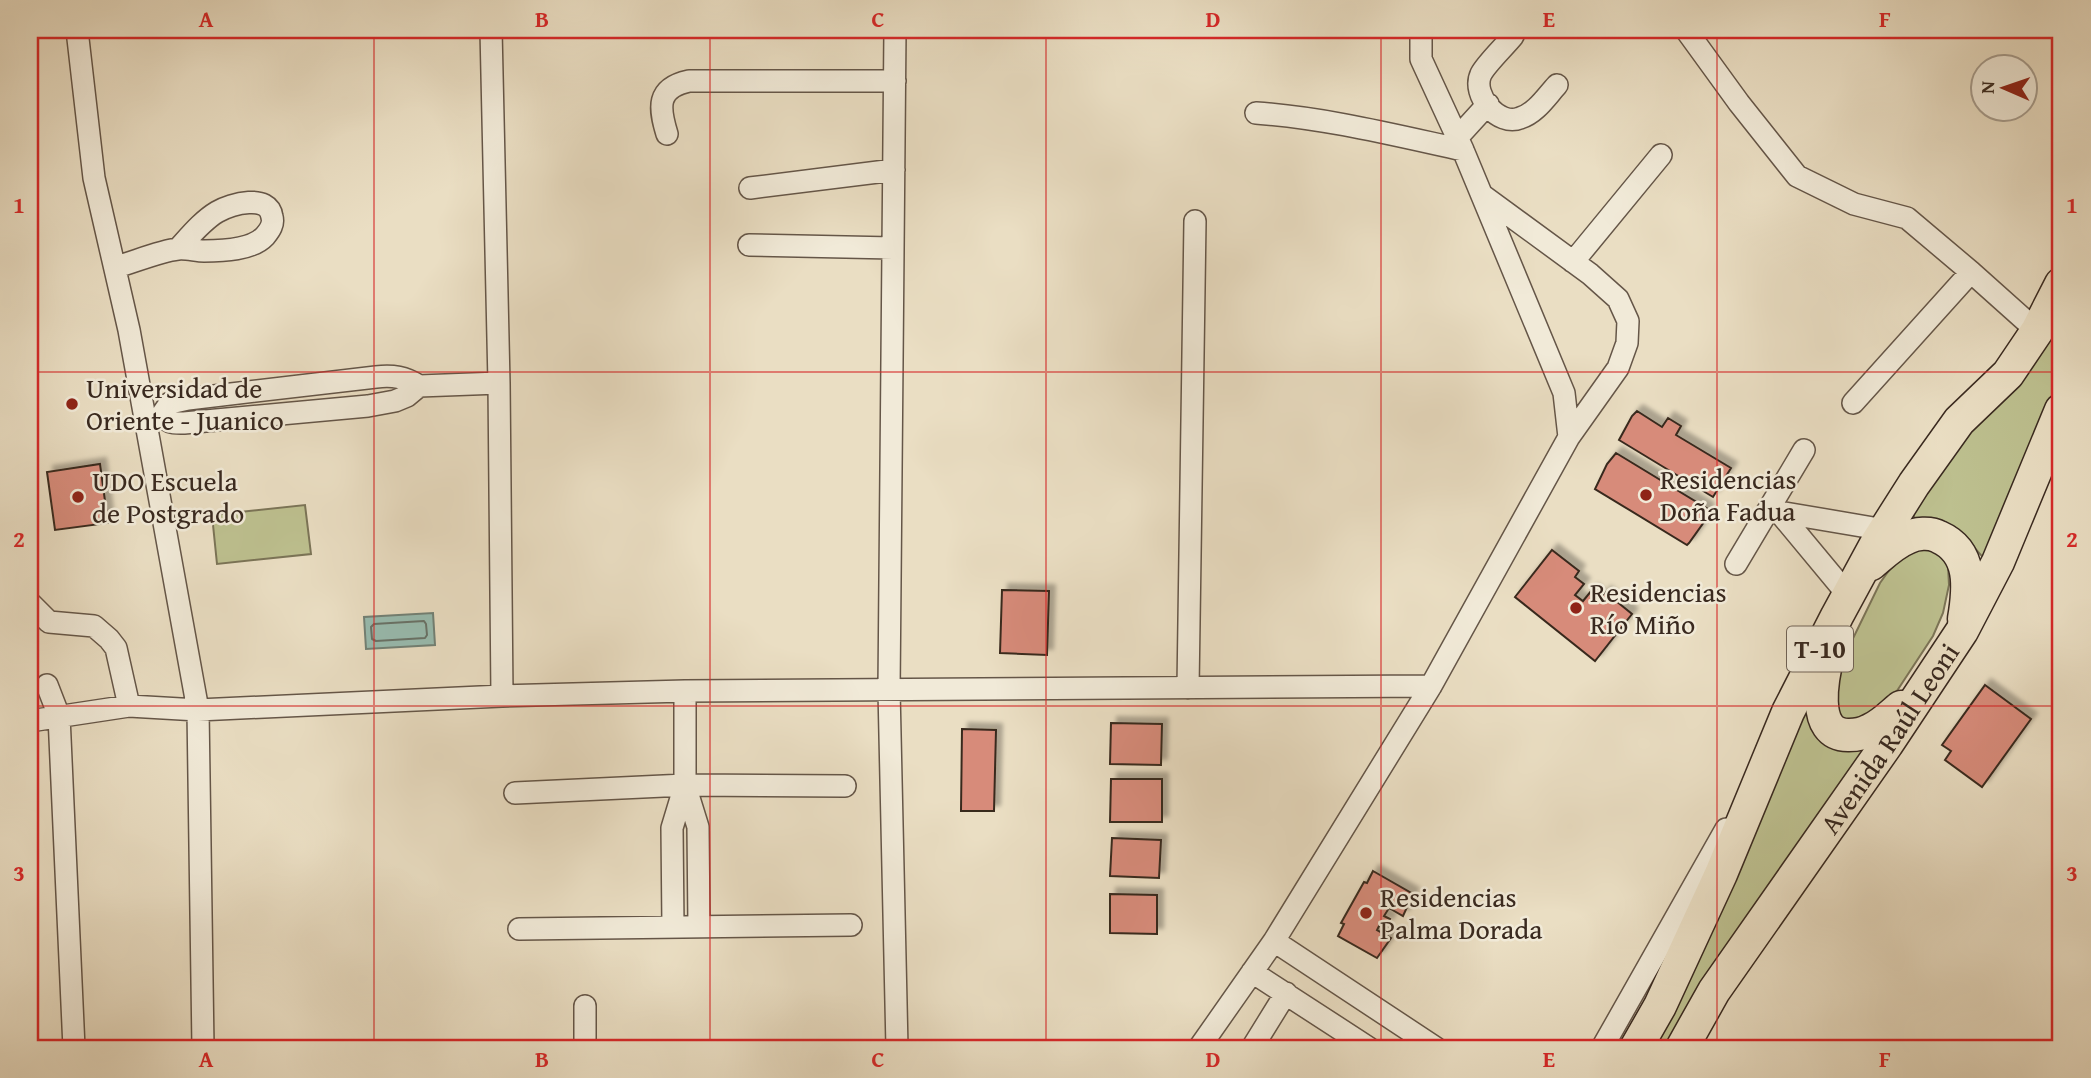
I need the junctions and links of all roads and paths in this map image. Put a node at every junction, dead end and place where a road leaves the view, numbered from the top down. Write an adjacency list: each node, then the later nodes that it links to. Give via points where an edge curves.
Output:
1 (78, 30): 23 (street, via 94,178)
2 (491, 30): 26 (street)
3 (895, 30): 7 (street)
4 (1423, 30): 12 (street, via 1421,59)
5 (1686, 30): 22 (street, via 1797,176 1854,204 1907,218)
6 (1513, 36): 9 (street, via 1481,74 1480,92)
7 (895, 81): 11 (street, via 689,81 667,91 661,102); 14 (street)
8 (1557, 85): 9 (street, via 1519,119 1497,116)
9 (1488, 104): 12 (street)
10 (1256, 113): 12 (street)
11 (667, 134)
12 (1460, 144): 16 (street)
13 (1661, 155): 21 (street)
14 (894, 170): 15 (street); 20 (street)
15 (750, 188)
16 (1482, 195): 21 (street); 30 (street, via 1564,393)
17 (1195, 221): 43 (street)
18 (749, 245): 20 (street)
19 (178, 248): 23 (street, via 116,267)
20 (893, 248): 44 (street)
21 (1573, 262): 30 (street, via 1618,299 1628,321 1627,344 1618,368)
22 (1971, 272): 25 (street); 28 (street)
23 (117, 278): 48 (street)
24 (2061, 284): 25 (highway, T-10)
25 (2037, 331): 35 (highway, T-10, via 2008,374 1959,421)
26 (499, 383): 27 (street); 46 (street)
27 (419, 386): 27 (street, via 395,401 368,406 184,423 168,422 163,413 170,403 188,398 391,375)
28 (1853, 403)
29 (2061, 410): 33 (highway, Avenida Raúl Leoni)
30 (1569, 437): 42 (street)
31 (1804, 450): 34 (street)
32 (2061, 454): 33 (street)
33 (2027, 498): 39 (highway, Avenida Raúl Leoni)
34 (1774, 509): 35 (street); 36 (street); 37 (street)
35 (1885, 530): 37 (highway, T-10)
36 (1736, 564)
37 (1849, 595): 39 (highway, via 1897,543 1918,534 1935,535 1956,547 1966,572); 40 (highway, via 1826,662 1821,708 1829,727 1850,735 1868,732); 53 (highway, T-10, via 1788,712)
38 (30, 603): 47 (street, via 49,622 94,626 109,639 116,648)
39 (1962, 631): 40 (highway, Avenida Raúl Leoni)
40 (1929, 680): 73 (highway, Avenida Raúl Leoni, via 1721,980)
41 (47, 685): 49 (street)
42 (1431, 686): 43 (street); 59 (street)
43 (1188, 688): 44 (street)
44 (889, 690): 45 (street); 66 (street)
45 (685, 691): 46 (street); 51 (street)
46 (502, 696): 48 (street)
47 (128, 706): 48 (street); 49 (street)
48 (198, 710): 64 (street)
49 (59, 716): 50 (street); 63 (street)
50 (30, 720)
51 (685, 785): 52 (street); 54 (street); 56 (street, via 698,827); 57 (street, via 672,828)
52 (845, 786)
53 (1755, 788): 71 (street, via 1727,828); 72 (highway, T-10, via 1687,950)
54 (515, 793)
55 (851, 925): 56 (street)
56 (699, 926): 57 (street)
57 (673, 927): 58 (street)
58 (519, 929)
59 (1274, 941): 60 (street); 70 (street)
60 (1252, 972): 61 (street); 67 (street)
61 (1286, 993): 68 (street); 69 (street)
62 (585, 1006): 65 (street)
63 (74, 1048)
64 (203, 1048)
65 (585, 1048)
66 (897, 1048)
67 (1199, 1048)
68 (1252, 1048)
69 (1369, 1048)
70 (1436, 1048)
71 (1602, 1048)
72 (1636, 1048)
73 (1682, 1048)

